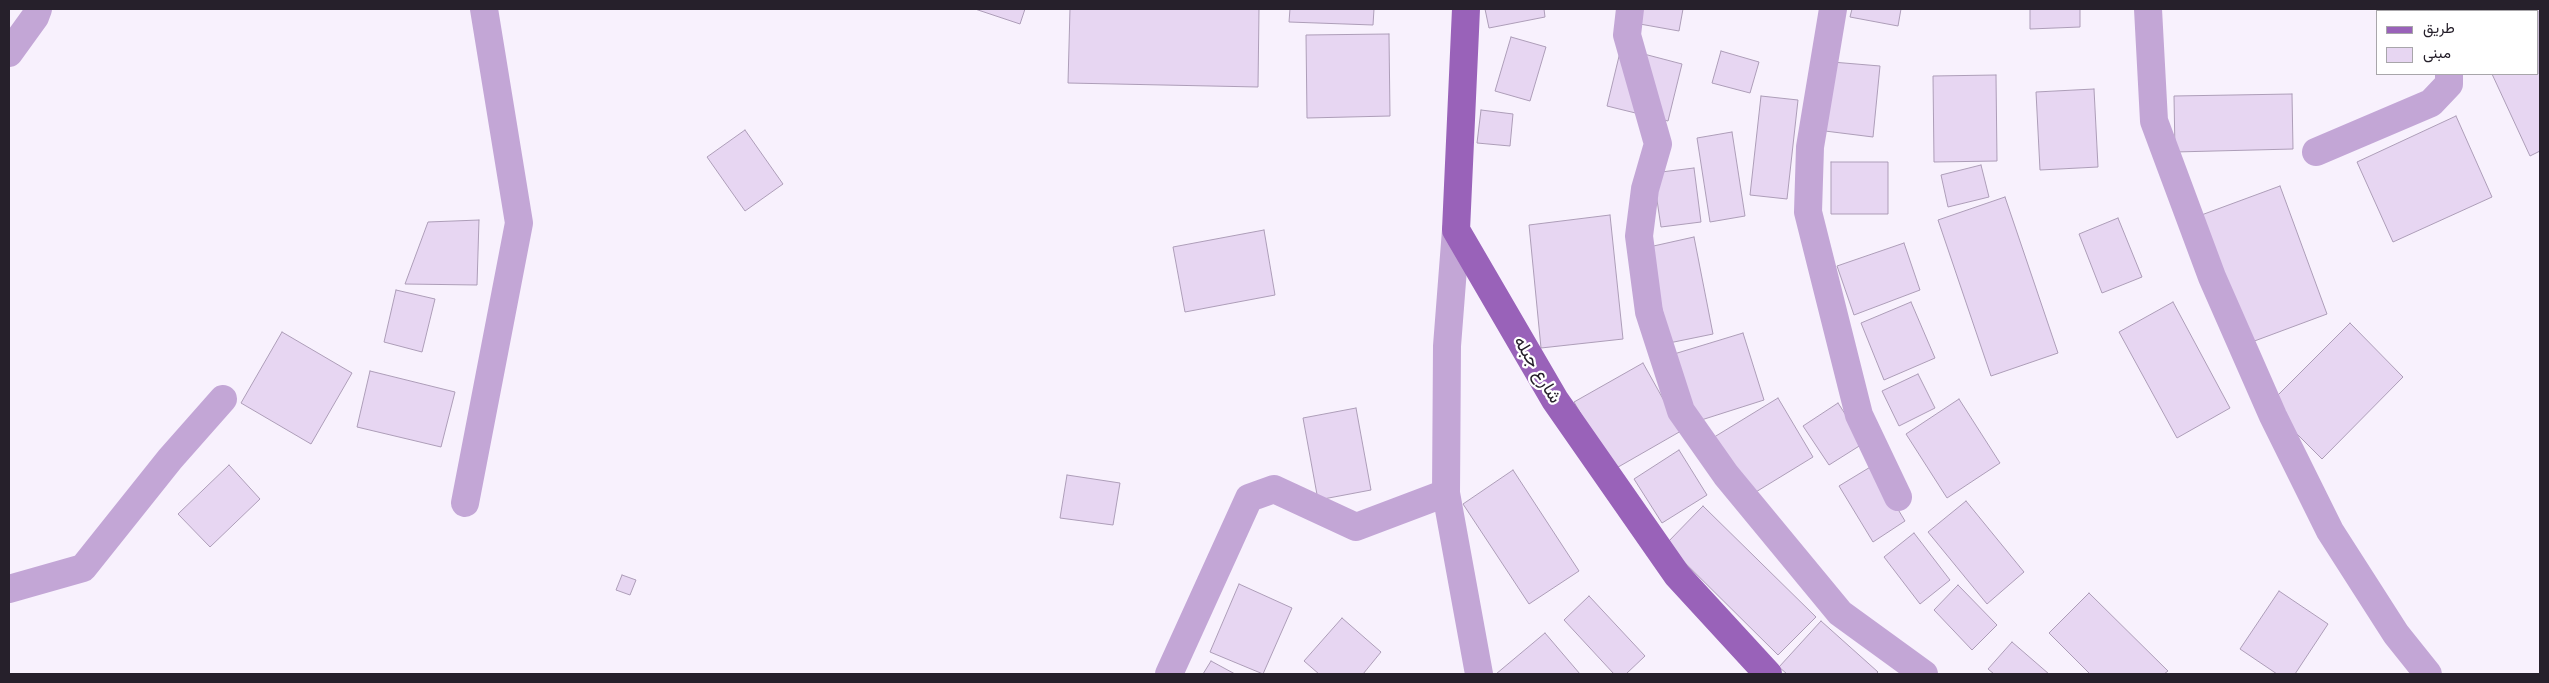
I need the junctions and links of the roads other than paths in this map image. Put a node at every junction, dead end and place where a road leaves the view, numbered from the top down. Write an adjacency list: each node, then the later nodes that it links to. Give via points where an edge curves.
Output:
1 (38, 9): 7 (street)
2 (484, 9): 14 (street, via 519,223)
3 (1466, 9): 10 (main road)
4 (1630, 9): 19 (street, via 1627,35 1658,144 1645,189 1640,236 1649,312 1681,412 1726,475 1840,613)
5 (1833, 9): 13 (street, via 1810,147 1808,212 1859,415)
6 (2148, 9): 20 (street, via 2154,120 2212,277 2272,416 2330,531 2396,634)
7 (9, 53)
8 (2449, 75): 9 (street, via 2449,84 2431,103)
9 (2316, 152)
10 (1456, 230): 12 (street, via 1447,346); 18 (main road, شارع جبله, via 1555,400 1671,567)
11 (223, 398): 15 (street, via 82,568)
12 (1446, 493): 16 (street, via 1356,527 1274,489 1250,498); 17 (street)
13 (1898, 497)
14 (465, 503)
15 (9, 589)
16 (1169, 674)
17 (1479, 674)
18 (1768, 674)
19 (1924, 674)
20 (2428, 674)

